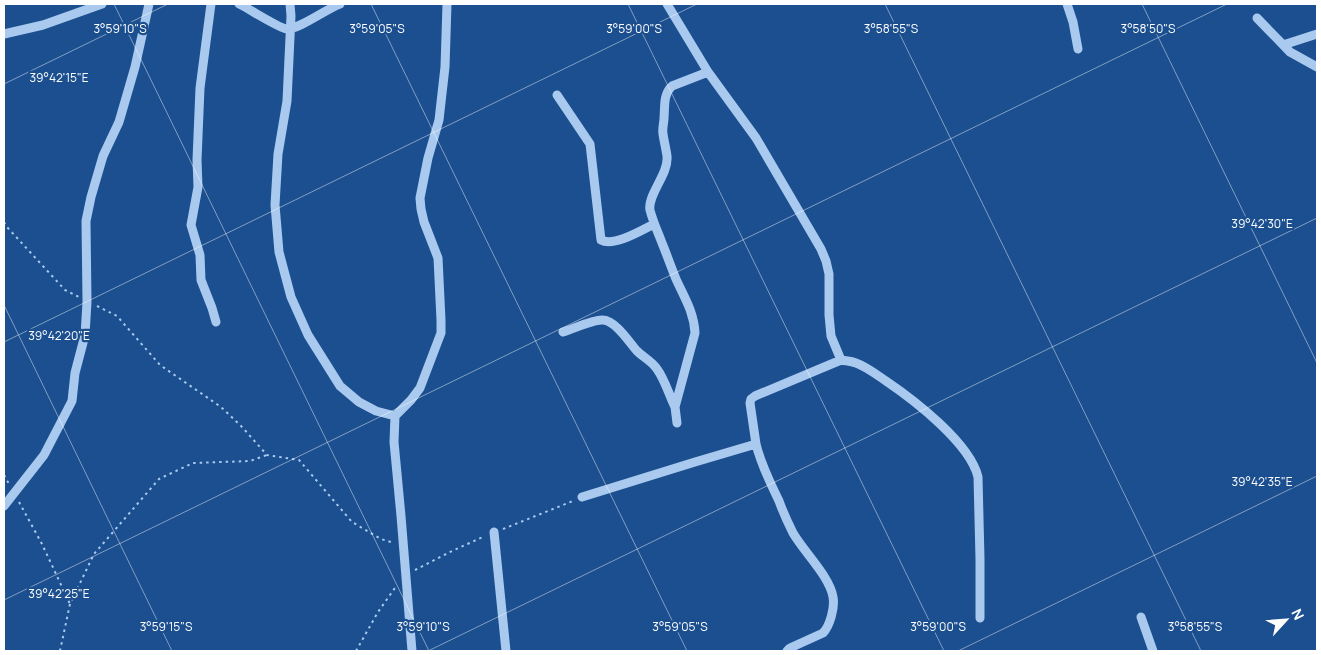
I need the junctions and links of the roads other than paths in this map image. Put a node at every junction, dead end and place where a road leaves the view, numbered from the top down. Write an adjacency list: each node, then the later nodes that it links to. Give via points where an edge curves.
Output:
1 (102, 4): 12 (street, via 44,25)
2 (149, 4): 28 (street, via 135,67 119,122 104,156 86,221 86,335 75,372 72,402 44,455)
3 (211, 4): 20 (street, via 200,88 198,187 192,225 200,255 201,280)
4 (239, 4): 11 (street, via 284,29)
5 (290, 4): 11 (street)
6 (340, 4): 11 (street)
7 (447, 4): 24 (street, via 439,120 420,198 424,222 438,258 441,333 420,388)
8 (668, 4): 17 (street)
9 (1067, 4): 15 (street)
10 (1257, 18): 14 (street)
11 (290, 29): 24 (street, via 287,101 278,154 275,205 279,252 291,297 308,336 340,386 359,402)
12 (4, 34)
13 (1317, 34): 14 (street)
14 (1283, 45): 16 (street)
15 (1078, 49)
16 (1317, 67)
17 (708, 72): 19 (street, via 672,86 667,93 662,131 667,164 650,207); 22 (street, via 756,138 821,250 829,274 831,336)
18 (556, 94): 19 (street, via 590,144 601,240 619,240)
19 (654, 224): 23 (street, via 695,325)
20 (216, 322)
21 (563, 332): 23 (street, via 604,320 616,326 656,367)
22 (841, 360): 26 (street, via 751,399); 31 (street, via 857,363 897,388 952,435 976,468)
23 (675, 407): 25 (street)
24 (395, 416): 32 (street, via 394,452)
25 (677, 423)
26 (756, 444): 27 (street); 34 (street, via 760,461 793,532 830,586 834,599 827,629)
27 (582, 497)
28 (4, 506)
29 (494, 532): 33 (street)
30 (1141, 617): 35 (street)
31 (980, 618)
32 (412, 651)
33 (506, 651)
34 (787, 651)
35 (1153, 651)

